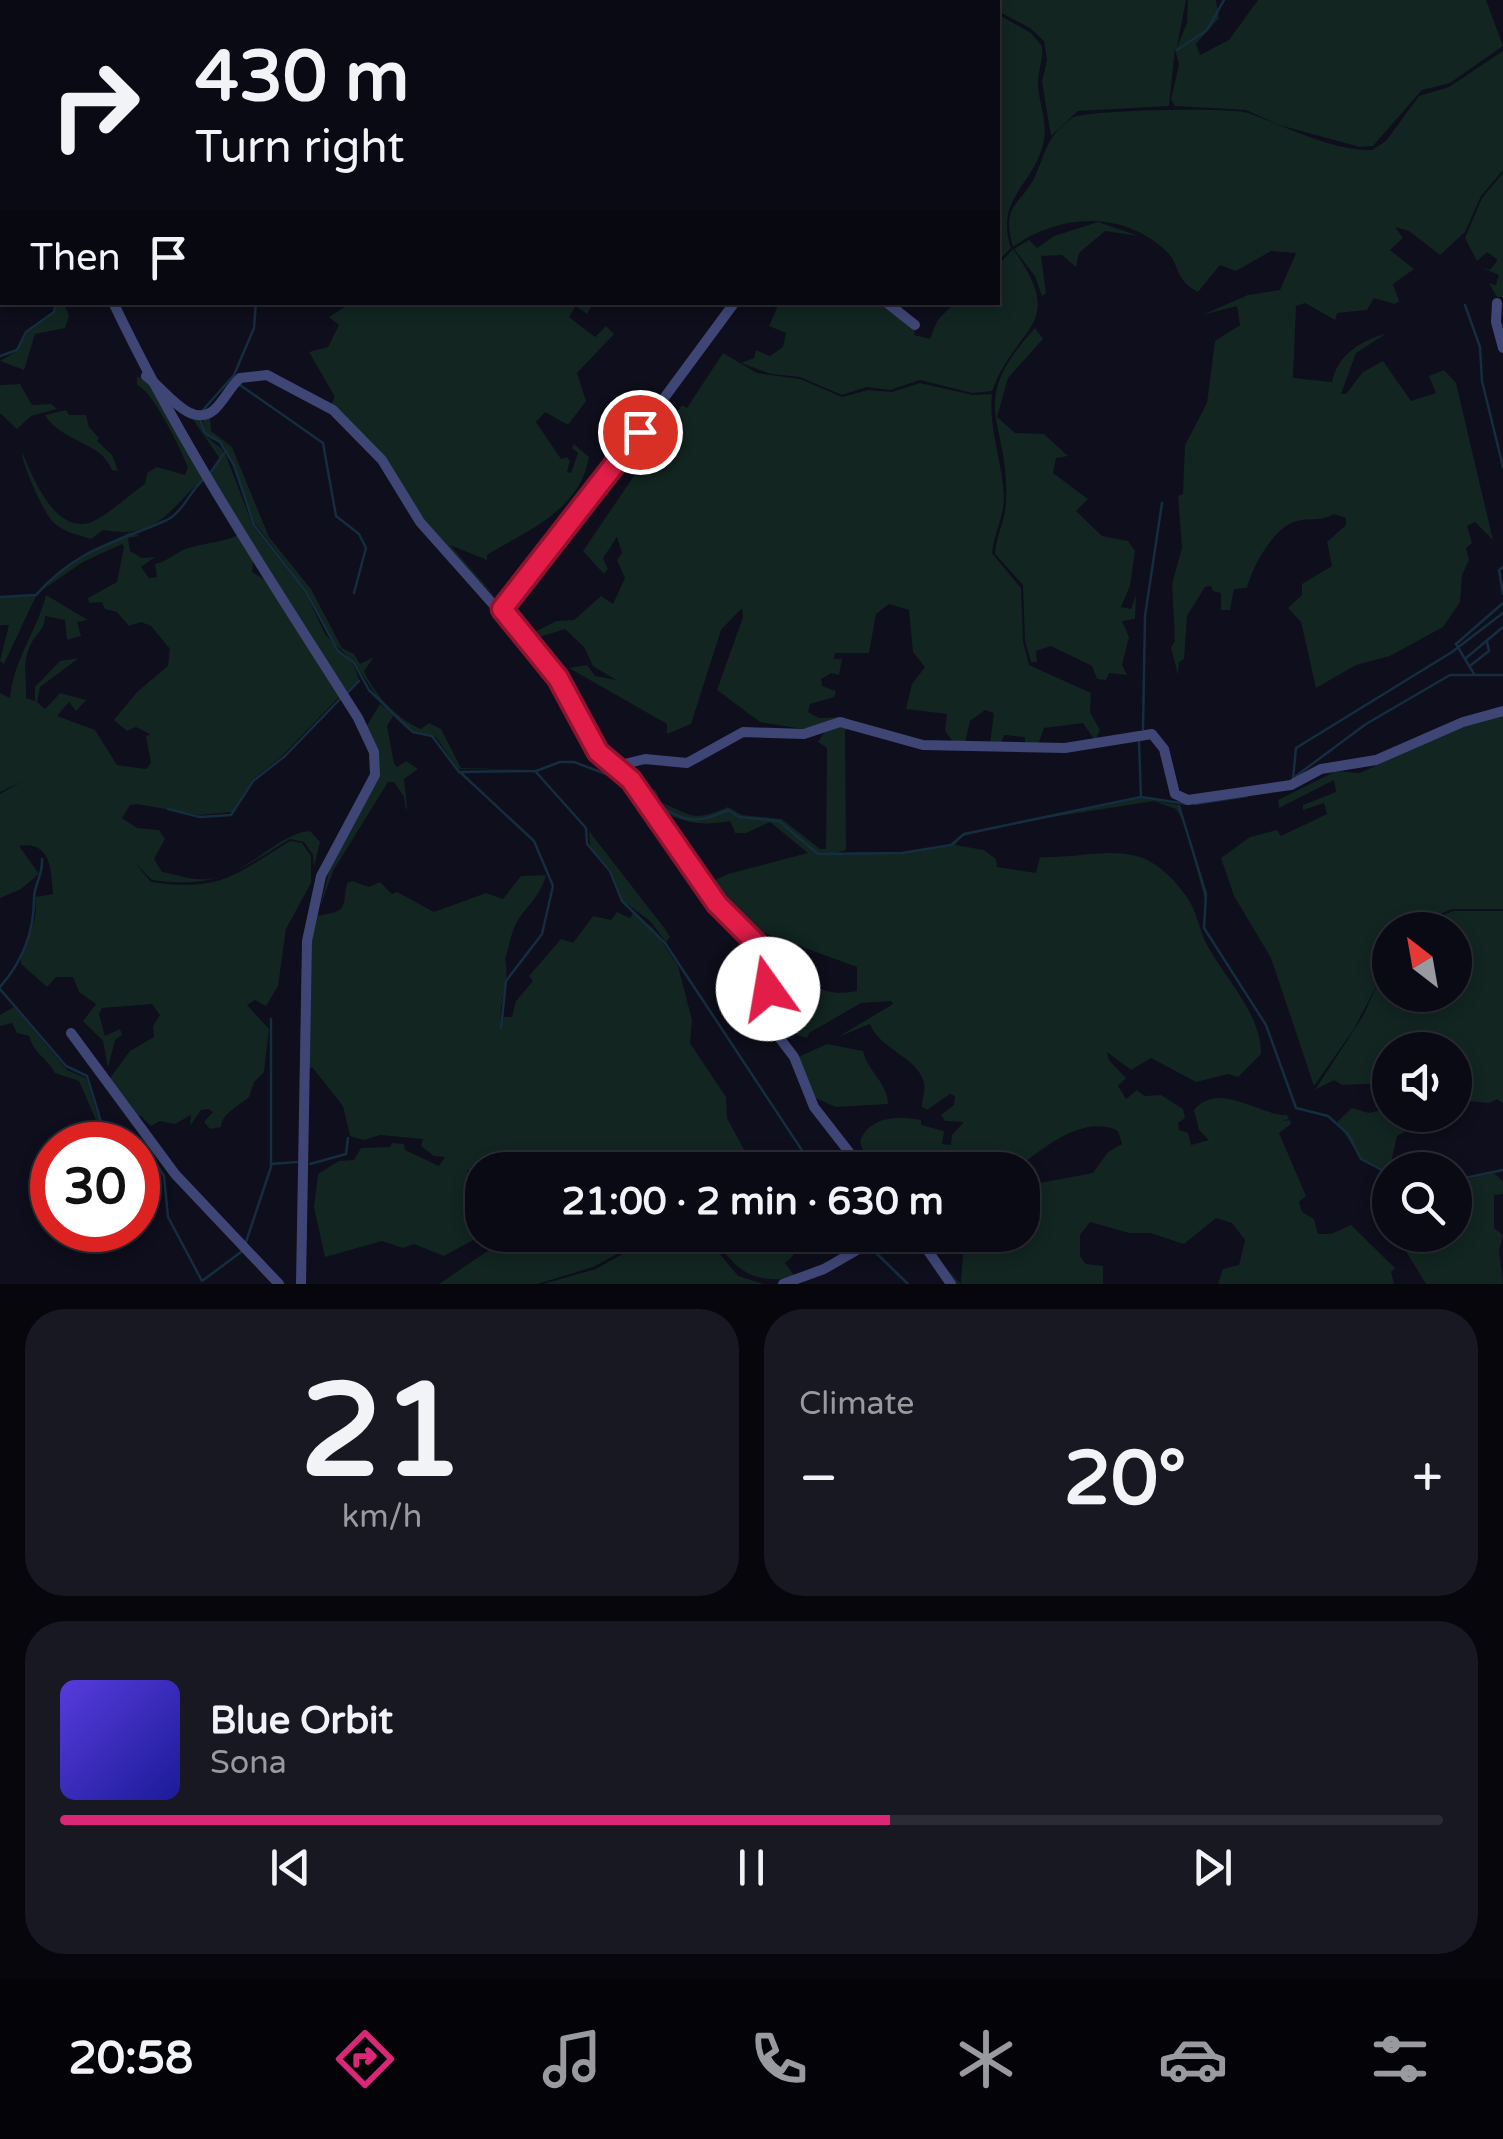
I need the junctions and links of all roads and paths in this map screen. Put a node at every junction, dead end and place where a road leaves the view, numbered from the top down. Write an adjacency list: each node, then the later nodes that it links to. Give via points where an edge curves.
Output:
1 (1496, 303): 6 (street)
2 (114, 305): 7 (street)
3 (733, 305): 8 (street)
4 (890, 305): 5 (street)
5 (915, 324)
6 (1503, 348)
7 (146, 376): 8 (street, via 193,415 214,409 240,378 258,373 333,410 382,460 412,512); 16 (street, via 374,752 376,775 321,876 307,941)
8 (502, 609): 10 (street, via 558,678 598,752)
9 (1503, 710): 10 (street, via 1376,760 1321,769 1292,785 1188,800 1176,794 1164,749 1152,734 1066,748 923,745 840,722 804,734 743,732 686,763 645,759)
10 (616, 766): 12 (street, via 725,915 772,962 766,1000 775,1032 794,1057 814,1107)
11 (71, 1034): 15 (street, via 176,1174)
12 (849, 1152)
13 (854, 1252): 17 (street)
14 (929, 1252): 18 (street)
15 (279, 1284)
16 (300, 1284)
17 (783, 1284)
18 (951, 1284)

